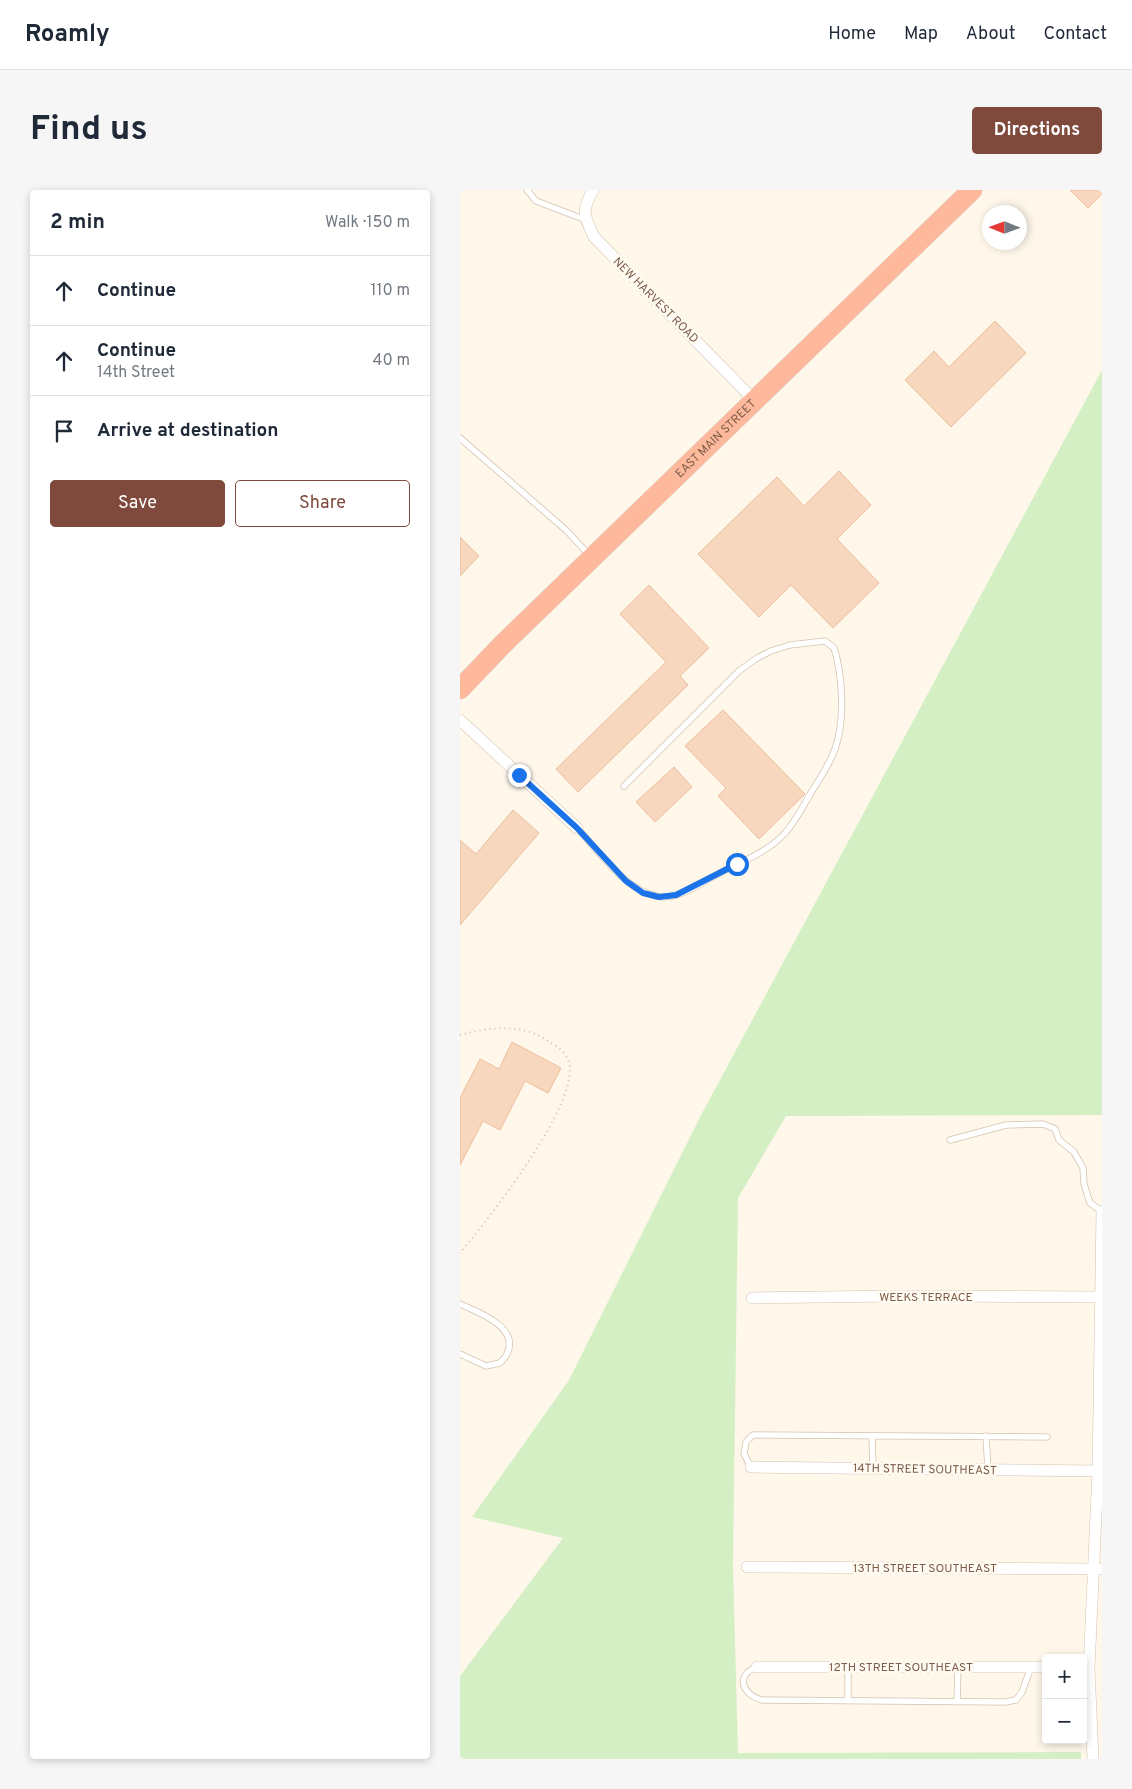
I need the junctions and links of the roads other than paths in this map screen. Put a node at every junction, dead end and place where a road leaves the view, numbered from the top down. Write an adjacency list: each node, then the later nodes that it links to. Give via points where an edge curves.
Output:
1 (526, 190): 4 (lane, via 536,201)
2 (593, 190): 4 (street, via 585,205)
3 (972, 190): 5 (highway, EAST MAIN STREET)
4 (586, 220): 5 (street, NEW HARVEST ROAD, via 594,237)
5 (754, 400): 7 (highway, EAST MAIN STREET)
6 (460, 438): 7 (lane, via 567,531)
7 (592, 558): 8 (highway, EAST MAIN STREET)
8 (460, 690)
9 (460, 720): 11 (street)
10 (624, 786): 11 (lane, via 739,671 757,658 797,644 825,641 834,648 841,700 835,750 784,834 767,848 676,895 659,897 643,893 626,881)
11 (577, 828)
12 (950, 1140): 13 (lane, via 1006,1125 1043,1124 1054,1129 1083,1168 1090,1203)
13 (1102, 1211): 14 (street)
14 (1100, 1297): 15 (street, WEEKS TERRACE); 18 (street)
15 (752, 1298)
16 (460, 1304): 17 (lane, via 500,1324 509,1340 508,1353 500,1363 486,1366)
17 (460, 1354)
18 (1101, 1389): 25 (street)
19 (872, 1436): 20 (lane); 22 (lane, via 753,1435 746,1442 744,1454); 23 (lane)
20 (986, 1436): 21 (lane); 24 (lane)
21 (1047, 1437)
22 (752, 1467): 23 (street, 14TH STREET SOUTHEAST)
23 (873, 1468): 24 (street, 14TH STREET SOUTHEAST)
24 (988, 1469): 25 (street, 14TH STREET SOUTHEAST)
25 (1098, 1471): 27 (street)
26 (747, 1567): 27 (street, 13TH STREET SOUTHEAST)
27 (1098, 1569): 28 (street)
28 (1087, 1660)
29 (757, 1667): 30 (street, 12TH STREET SOUTHEAST); 35 (lane, via 749,1670 743,1684 751,1697 761,1700)
30 (848, 1667): 31 (street, 12TH STREET SOUTHEAST); 35 (lane)
31 (958, 1667): 32 (street, 12TH STREET SOUTHEAST); 36 (lane)
32 (1031, 1667): 33 (street, 12TH STREET SOUTHEAST); 36 (lane, via 1016,1700)
33 (1042, 1667)
34 (1087, 1676): 37 (street)
35 (848, 1701): 36 (lane)
36 (957, 1702)
37 (1096, 1753)

